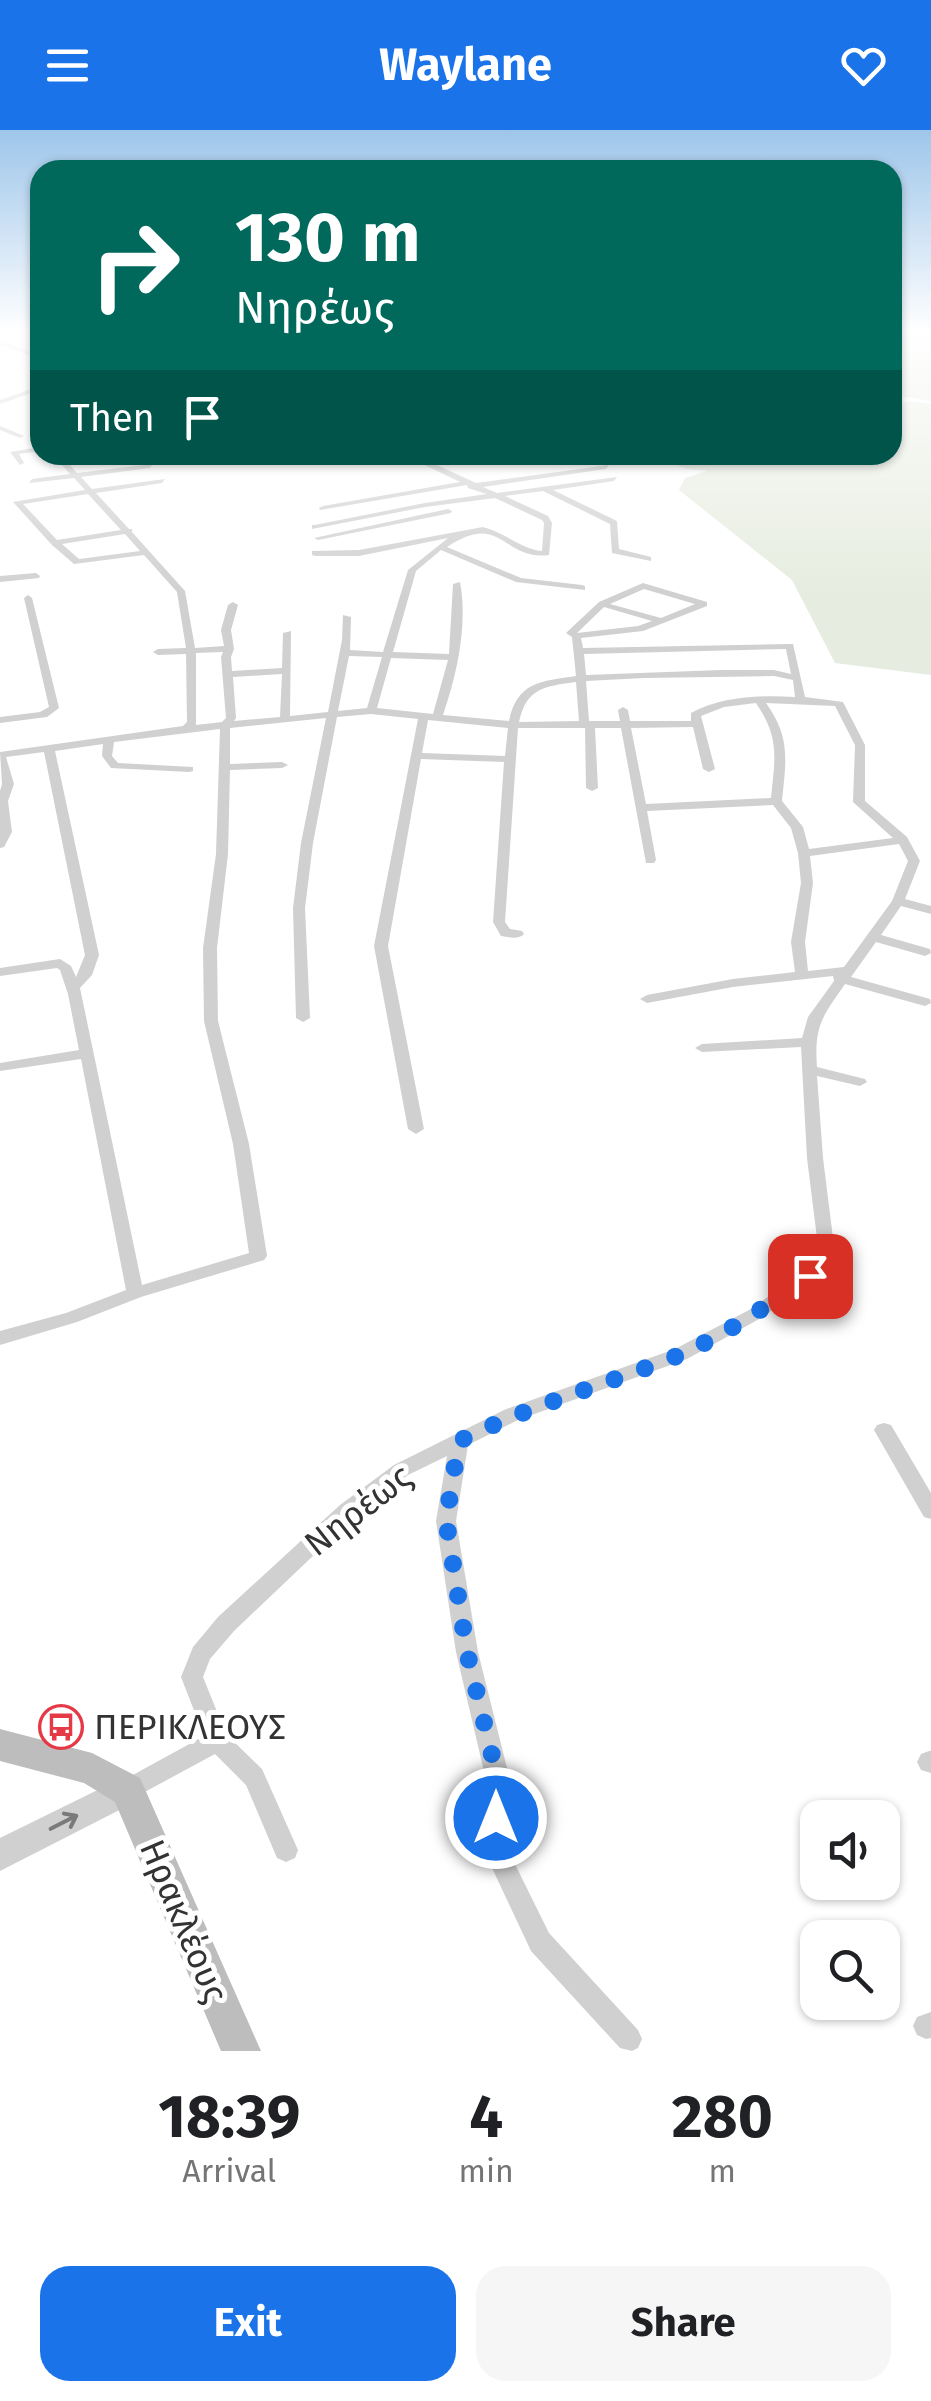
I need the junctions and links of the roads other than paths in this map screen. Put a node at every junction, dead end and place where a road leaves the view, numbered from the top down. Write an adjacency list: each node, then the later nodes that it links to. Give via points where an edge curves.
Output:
1 (0, 428): 2 (street)
2 (20, 436)
3 (30, 450): 4 (street, via 14,452)
4 (20, 463)
5 (65, 465): 9 (street)
6 (149, 465): 9 (street)
7 (429, 465): 13 (street)
8 (606, 467): 13 (street)
9 (74, 476): 11 (street); 15 (street)
10 (614, 479): 14 (street)
11 (32, 481)
12 (162, 481): 15 (street)
13 (469, 485): 16 (street); 18 (street)
14 (543, 488): 16 (street); 27 (street, via 614,523 616,552)
15 (89, 491): 20 (street); 23 (street, via 17,502)
16 (490, 495): 17 (street); 19 (street)
17 (506, 502): 21 (street, via 545,518 545,554 492,529); 22 (street)
18 (323, 508)
19 (315, 526)
20 (129, 531): 23 (street); 25 (street)
21 (466, 532): 24 (street); 26 (street, via 360,554)
22 (318, 538)
23 (55, 543): 25 (street, via 77,562)
24 (444, 548): 31 (street, via 519,580); 44 (street, via 412,570)
25 (147, 552): 40 (street, via 181,591)
26 (315, 553)
27 (648, 559)
28 (36, 576): 29 (street)
29 (0, 578)
30 (457, 584): 45 (street)
31 (582, 588)
32 (28, 598): 57 (street, via 54,708)
33 (602, 604): 36 (street); 36 (street, via 644,586 710,602); 38 (street, via 571,633)
34 (233, 605): 39 (street)
35 (346, 618): 43 (street)
36 (663, 620): 38 (street, via 620,634)
37 (288, 633): 46 (street)
38 (576, 636): 41 (street)
39 (229, 649): 40 (street); 47 (street)
40 (191, 651): 42 (street); 62 (street, via 192,723)
41 (578, 651): 48 (street, via 790,646); 49 (street)
42 (158, 652)
43 (343, 653): 44 (street); 53 (street)
44 (388, 654): 45 (street); 52 (street)
45 (452, 657): 54 (street, via 450,684)
46 (286, 671): 47 (street); 56 (street)
47 (227, 674): 61 (street)
48 (796, 678): 49 (street, via 774,673); 51 (street)
49 (581, 679): 58 (street); 60 (street, via 529,690)
50 (760, 702): 51 (street); 59 (street, via 715,704 695,714); 74 (street, via 784,752)
51 (798, 702): 76 (street, via 839,704 860,745 859,802)
52 (371, 710): 53 (street); 54 (street)
53 (334, 712): 56 (street); 91 (street, via 299,908)
54 (431, 716): 60 (street); 66 (street)
55 (625, 716): 58 (street); 59 (street); 75 (street)
56 (285, 718): 61 (street)
57 (0, 720)
58 (587, 724): 60 (street); 73 (street)
59 (695, 724): 71 (street)
60 (514, 725): 67 (street)
61 (225, 726): 62 (street); 70 (street)
62 (186, 730): 63 (street)
63 (109, 740): 64 (street); 69 (street, via 107,756 115,766)
64 (49, 748): 65 (street); 88 (street, via 92,955)
65 (0, 755): 72 (street)
66 (418, 756): 67 (street); 98 (street, via 381,946)
67 (510, 759): 82 (street, via 499,922)
68 (282, 765): 70 (street)
69 (189, 768)
70 (225, 768): 99 (street, via 210,948 211,1021 260,1247 248,1262)
71 (709, 770)
72 (4, 784): 77 (street, via 7,820)
73 (592, 788)
74 (776, 801): 75 (street); 78 (street, via 797,827)
75 (640, 808): 79 (street)
76 (903, 840): 78 (street); 80 (street, Νηρέως, via 914,861)
77 (0, 844)
78 (804, 853): 86 (street)
79 (650, 860)
80 (898, 901): 81 (street); 83 (street, Νηρέως)
81 (931, 910)
82 (517, 934)
83 (871, 936): 84 (street); 87 (street, Νηρέως)
84 (924, 952)
85 (0, 972): 88 (street, via 60,963)
86 (802, 974): 87 (street); 89 (street)
87 (842, 974): 90 (street); 92 (street, Νηρέως, via 814,1016)
88 (73, 987): 94 (street)
89 (647, 999)
90 (925, 1002)
91 (303, 1018)
92 (808, 1042): 93 (street); 96 (street, Νηρέως)
93 (702, 1048)
94 (84, 1054): 95 (street); 99 (street)
95 (0, 1067)
96 (810, 1070): 97 (street); 102 (street, Νηρέως, via 826,1238 824,1258 810,1276 681,1354)
97 (860, 1082)
98 (416, 1129)
99 (135, 1293): 100 (street)
100 (0, 1338)
101 (884, 1430): 103 (street)
102 (459, 1441): 105 (street, Νηρέως, via 401,1470 346,1511 201,1654 192,1677); 110 (street, via 446,1520 467,1652 498,1780 497,1852 540,1942)
103 (922, 1478): 104 (street)
104 (931, 1512)
105 (217, 1741): 107 (street); 108 (street, via 254,1776)
106 (0, 1746): 107 (main road, via 92,1768)
107 (128, 1790): 109 (street, one-way to 107); 111 (main road, Ηρακλέους)
108 (286, 1850)
109 (0, 1855)
110 (629, 2040)
111 (241, 2051)

